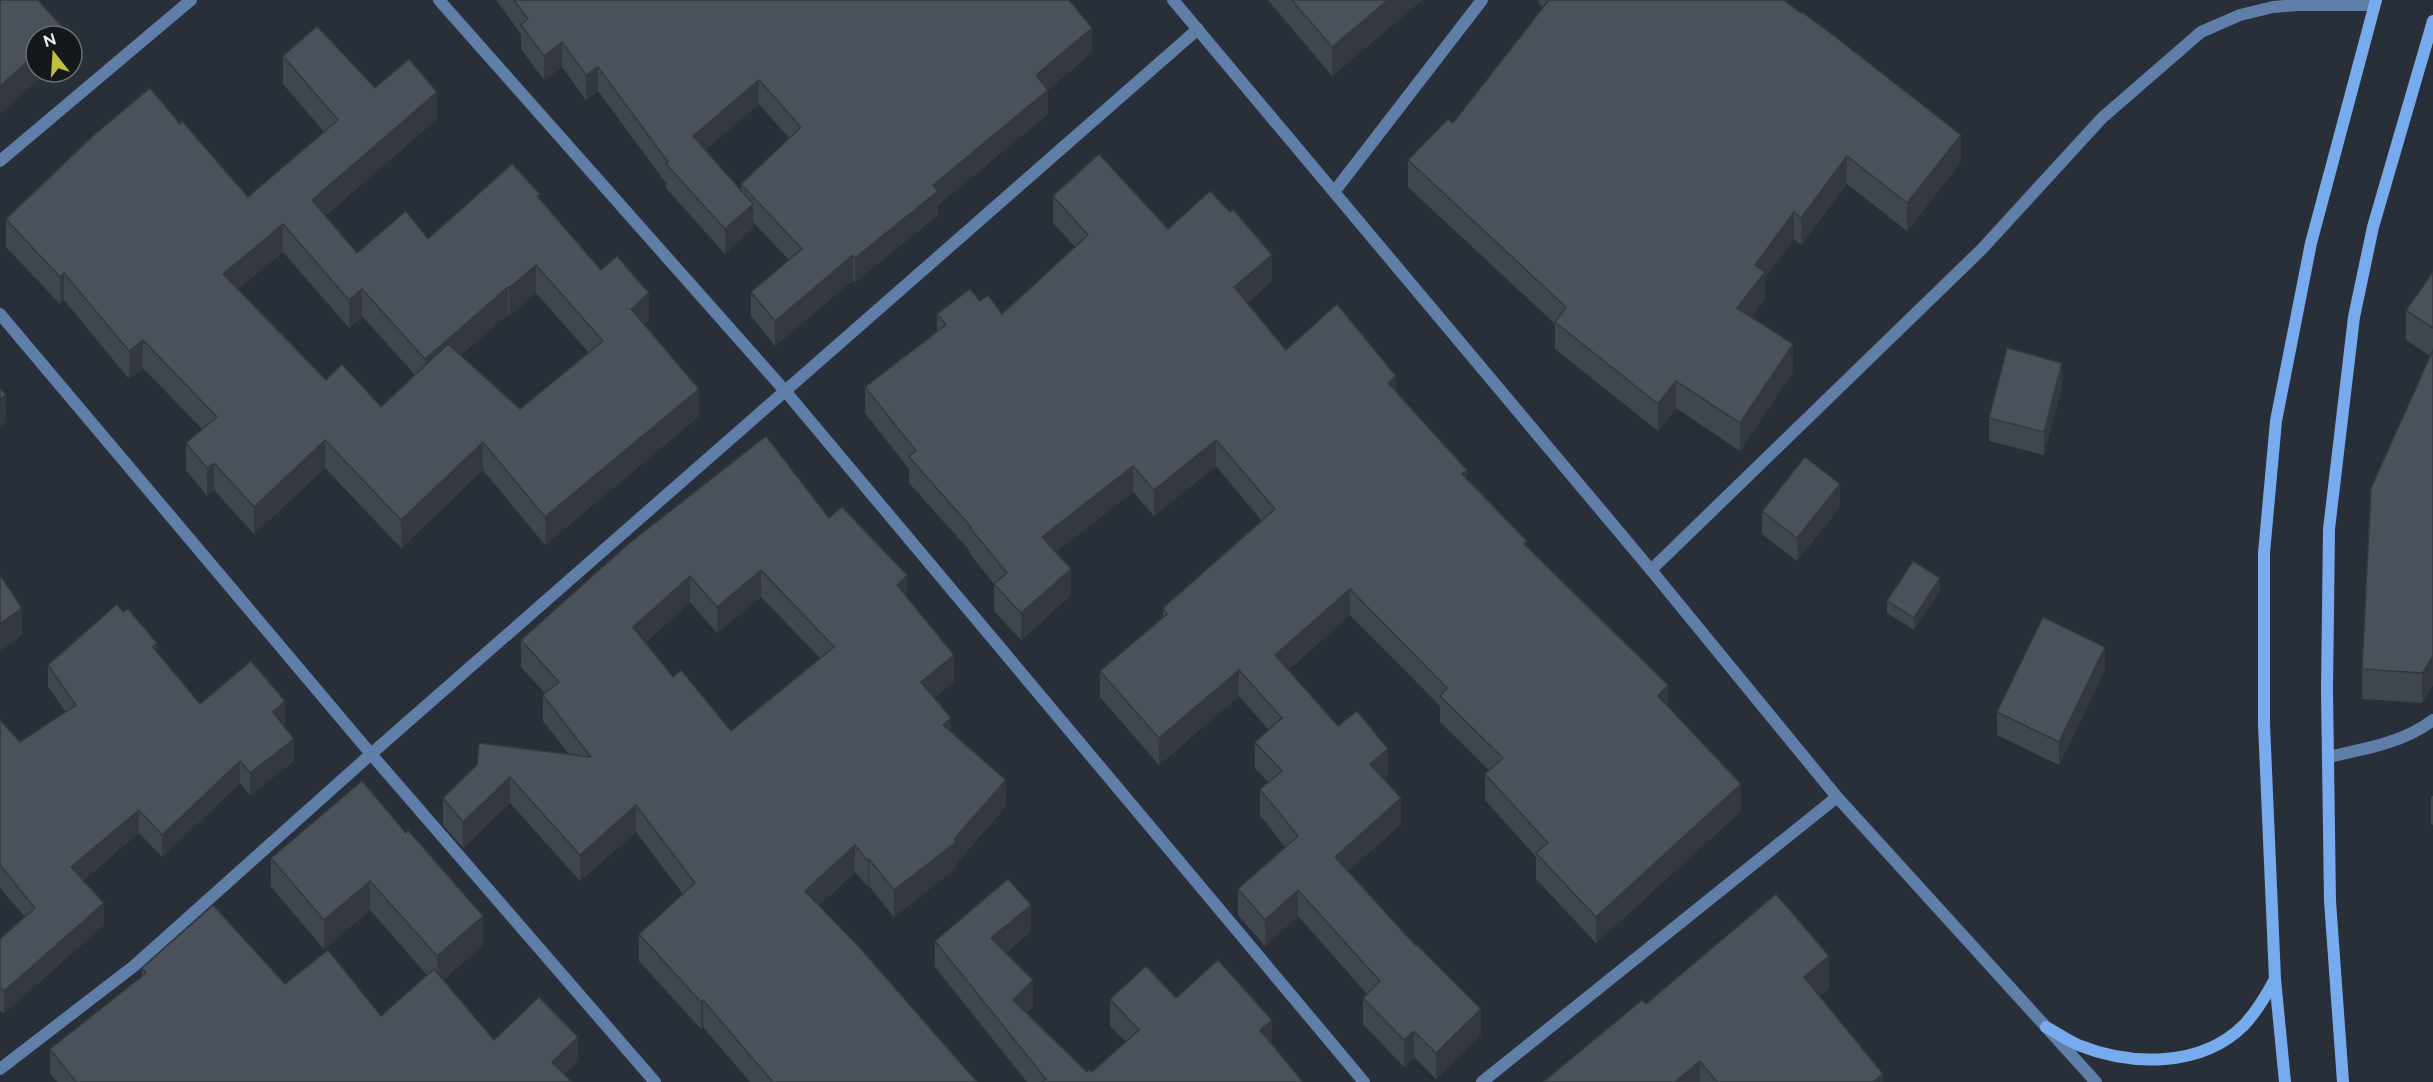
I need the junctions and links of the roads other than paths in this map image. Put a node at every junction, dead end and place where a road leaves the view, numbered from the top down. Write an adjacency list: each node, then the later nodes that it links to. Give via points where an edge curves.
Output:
1 (191, 0): 8 (street)
2 (439, 0): 11 (street)
3 (1173, 0): 7 (street)
4 (1482, 0): 9 (street)
5 (2375, 3): 12 (street, via 2297,4 2240,15 2201,32 2102,118 1982,249); 17 (main road, via 2311,243 2276,421 2264,553 2264,724)
6 (2433, 21): 15 (main road, via 2373,227 2354,317 2329,529)
7 (1198, 29): 9 (street); 11 (street)
8 (0, 161)
9 (1334, 192): 12 (street)
10 (0, 314): 14 (street)
11 (786, 392): 14 (street); 21 (street)
12 (1651, 570): 16 (street)
13 (2433, 720): 15 (street, via 2409,735)
14 (371, 754): 19 (street, via 134,966); 20 (street)
15 (2328, 757): 25 (main road, via 2330,901)
16 (1838, 797): 18 (street); 22 (street)
17 (2275, 979): 18 (main road, via 2261,1005 2242,1027 2198,1053 2173,1059 2109,1054 2077,1044); 24 (main road)
18 (2046, 1027): 23 (street)
19 (0, 1069)
20 (655, 1082)
21 (1364, 1082)
22 (1482, 1082)
23 (2096, 1082)
24 (2285, 1082)
25 (2343, 1082)

